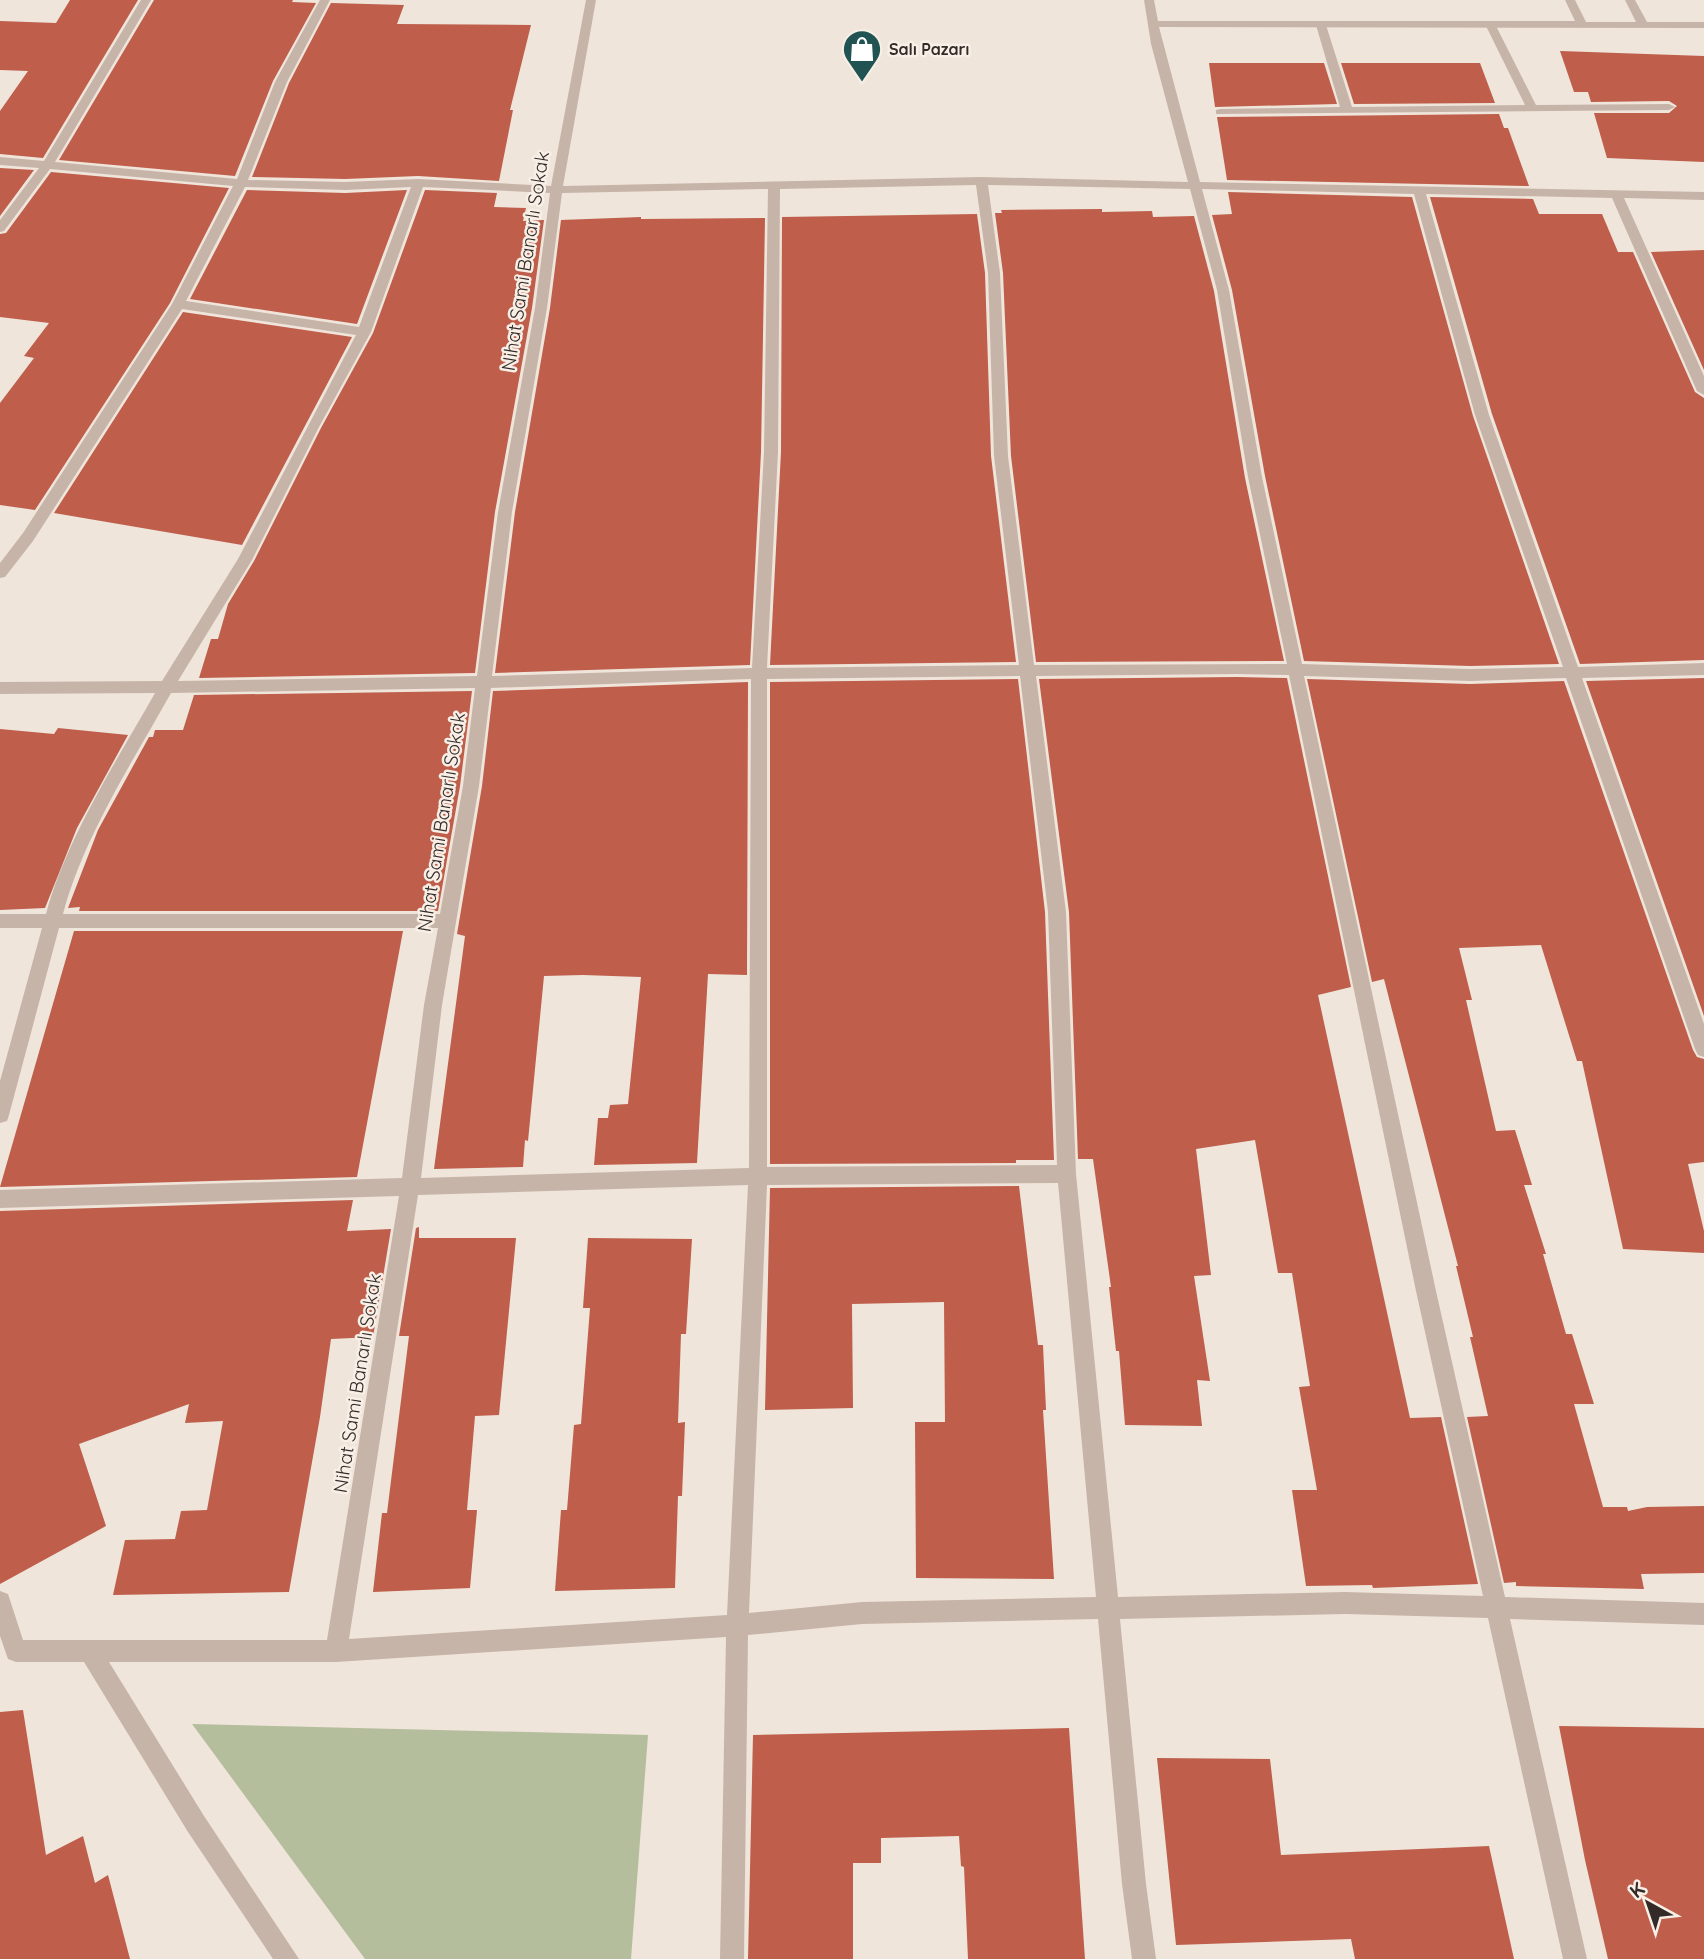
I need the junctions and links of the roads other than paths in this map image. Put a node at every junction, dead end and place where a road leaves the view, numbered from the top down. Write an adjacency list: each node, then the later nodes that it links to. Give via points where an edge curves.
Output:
1 (146, 0): 18 (street)
2 (325, 0): 20 (street, via 281,82)
3 (591, 0): 24 (street, Nihat Sami Banarlı Sokak)
4 (1149, 0): 7 (street)
5 (1570, 0): 12 (street)
6 (1630, 0): 10 (street)
7 (1153, 24): 9 (street); 23 (street)
8 (1704, 24): 10 (street)
9 (1321, 25): 11 (street); 15 (street)
10 (1643, 25): 12 (street)
11 (1492, 26): 12 (street); 14 (street)
12 (1583, 26)
13 (1669, 107): 14 (street)
14 (1532, 108): 15 (street)
15 (1347, 111): 16 (street)
16 (1220, 112)
17 (0, 161): 18 (street)
18 (48, 164): 20 (street); 28 (street)
19 (981, 181): 22 (street); 23 (street); 34 (street, via 994,273 1002,456)
20 (241, 183): 21 (street); 29 (street)
21 (418, 183): 24 (street); 30 (street)
22 (774, 186): 24 (street); 37 (street, via 771,453)
23 (1195, 188): 25 (street); 35 (street, via 1223,290 1255,477)
24 (556, 190): 38 (street, Nihat Sami Banarlı Sokak)
25 (1419, 191): 26 (street); 36 (street, via 1482,415)
26 (1616, 194): 27 (street); 31 (street)
27 (1704, 196)
28 (0, 228)
29 (178, 304): 30 (street); 32 (street)
30 (364, 332): 40 (street, via 245,560)
31 (1704, 391)
32 (0, 573)
33 (1704, 669): 36 (street)
34 (1028, 670): 35 (street); 37 (street); 46 (street, via 1057,912)
35 (1297, 670): 36 (street); 51 (street)
36 (1574, 673): 44 (street)
37 (759, 674): 38 (street); 47 (street)
38 (483, 682): 40 (street); 43 (street, Nihat Sami Banarlı Sokak)
39 (0, 688): 40 (street)
40 (166, 688): 42 (street, via 103,799)
41 (0, 921): 42 (street)
42 (52, 921): 43 (street); 45 (street)
43 (448, 921): 48 (street, Nihat Sami Banarlı Sokak)
44 (1704, 1049)
45 (0, 1115)
46 (1067, 1174): 47 (street); 52 (street)
47 (758, 1176): 48 (street); 54 (street)
48 (410, 1188): 49 (street); 55 (street, Nihat Sami Banarlı Sokak)
49 (0, 1199)
50 (0, 1602): 56 (street, via 16,1651)
51 (1496, 1608): 52 (street, via 1345,1604); 53 (street); 60 (street)
52 (1109, 1609): 54 (street, via 862,1613); 59 (street)
53 (1704, 1614)
54 (737, 1625): 55 (street); 58 (street)
55 (336, 1651): 56 (street)
56 (90, 1652): 57 (street, via 196,1824)
57 (287, 1959)
58 (732, 1959)
59 (1144, 1959)
60 (1575, 1959)

